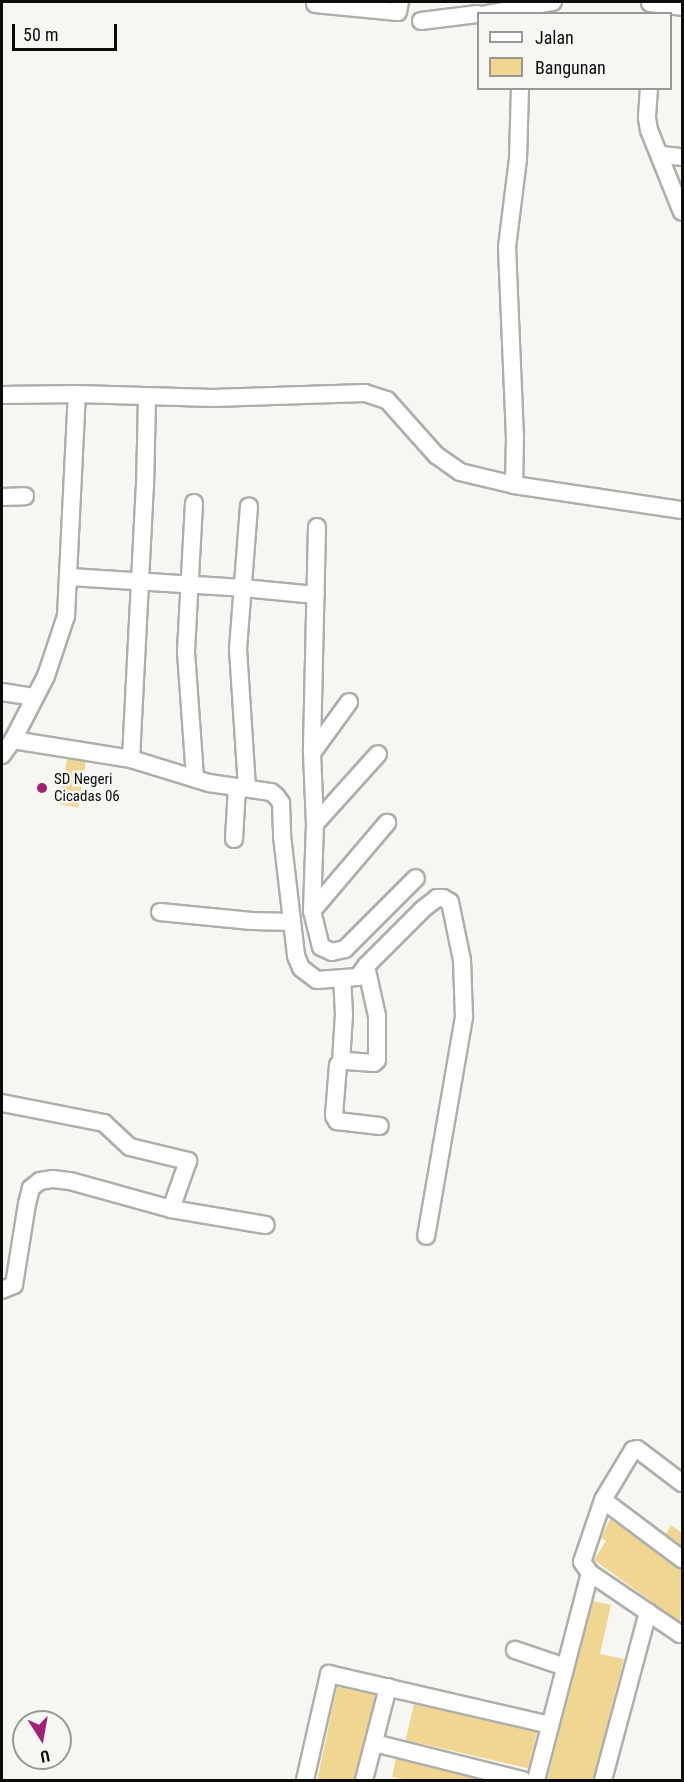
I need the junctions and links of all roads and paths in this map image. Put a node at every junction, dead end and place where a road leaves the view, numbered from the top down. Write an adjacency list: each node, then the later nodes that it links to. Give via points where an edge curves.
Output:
1 (400, 2): 3 (street, via 399,12)
2 (553, 2): 6 (street)
3 (315, 4)
4 (650, 6): 5 (street)
5 (682, 7)
6 (519, 8): 7 (street)
7 (497, 12)
8 (477, 14): 9 (street)
9 (422, 21)
10 (520, 90): 18 (street, via 518,159 507,247)
11 (649, 90): 12 (street, via 647,118)
12 (662, 155): 13 (street); 14 (street)
13 (682, 157)
14 (682, 212)
15 (77, 394): 16 (street); 17 (street); 25 (street)
16 (2, 395)
17 (147, 397): 18 (street, via 365,393 387,400 449,466); 26 (street)
18 (514, 485): 23 (street)
19 (25, 496): 20 (street)
20 (2, 497)
21 (194, 503): 27 (street)
22 (249, 506): 28 (street)
23 (682, 510)
24 (317, 527): 29 (street)
25 (70, 577): 26 (street); 31 (street, via 64,625)
26 (141, 582): 27 (street); 37 (street)
27 (188, 585): 28 (street); 38 (street, via 186,652)
28 (243, 588): 29 (street); 39 (street, via 238,649)
29 (316, 595): 34 (street)
30 (2, 692): 31 (street)
31 (35, 697): 33 (street)
32 (349, 702): 34 (street)
33 (13, 741): 36 (street); 37 (street)
34 (312, 753): 41 (street)
35 (378, 754): 41 (street)
36 (2, 755)
37 (131, 759): 38 (street)
38 (195, 779): 39 (street)
39 (242, 787): 42 (street); 46 (street, via 271,792 281,803)
40 (387, 823): 44 (street)
41 (315, 824): 44 (street)
42 (234, 839)
43 (416, 878): 44 (street, via 339,952 321,947 317,941)
44 (312, 911)
45 (160, 912): 46 (street)
46 (292, 922): 48 (street, via 301,968 317,980)
47 (366, 966): 48 (street, via 358,977); 49 (street, via 377,1016 377,1060); 54 (street, via 437,898 450,902 462,960 464,1017)
48 (342, 980): 49 (street)
49 (340, 1062): 51 (street, via 334,1119)
50 (2, 1103): 52 (street, via 104,1123 130,1147 188,1161)
51 (380, 1126)
52 (171, 1209): 53 (street); 55 (street, via 70,1181 40,1181 32,1188 27,1204 14,1285)
53 (266, 1225)
54 (426, 1236)
55 (2, 1290)
56 (682, 1483): 57 (street, via 633,1449)
57 (603, 1500): 58 (street); 59 (street, via 582,1562)
58 (682, 1559)
59 (590, 1573): 60 (street); 63 (street)
60 (648, 1612): 61 (street); 71 (street)
61 (682, 1634)
62 (514, 1650): 63 (street)
63 (565, 1667): 65 (street)
64 (388, 1687): 65 (street); 66 (street); 67 (street, via 327,1675)
65 (550, 1725): 70 (street)
66 (374, 1743): 68 (street); 69 (street)
67 (305, 1780)
68 (364, 1780)
69 (522, 1780)
70 (536, 1780)
71 (603, 1780)

